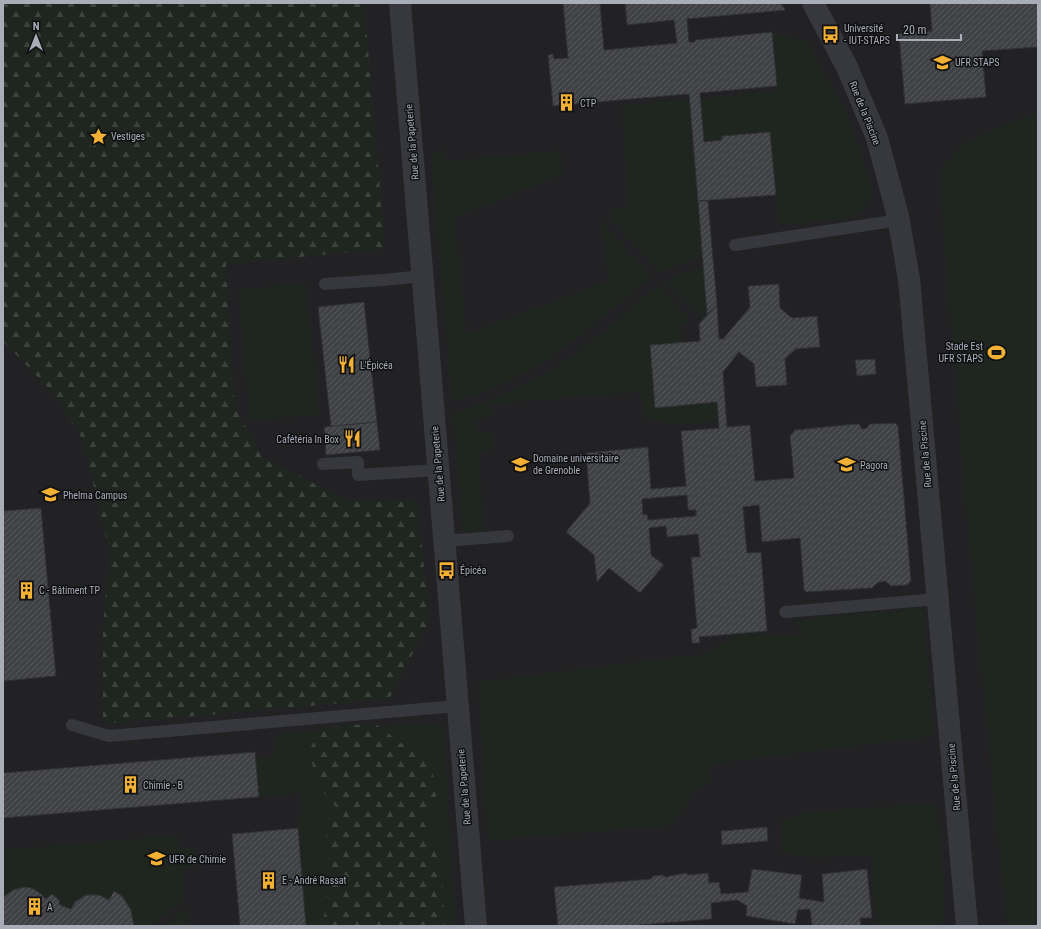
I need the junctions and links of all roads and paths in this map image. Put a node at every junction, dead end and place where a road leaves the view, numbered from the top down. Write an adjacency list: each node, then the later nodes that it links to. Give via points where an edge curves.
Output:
1 (400, 3): 5 (street, Rue de la Papeterie)
2 (813, 3): 3 (street, Rue de la Piscine, via 847,68 877,138)
3 (898, 216): 4 (lane, via 886,222); 11 (street, Rue de la Piscine, via 908,279)
4 (735, 245)
5 (423, 276): 6 (lane); 8 (street, Rue de la Papeterie)
6 (325, 284)
7 (323, 464): 8 (lane, via 358,462 358,475)
8 (438, 470): 10 (street, Rue de la Papeterie)
9 (508, 536): 10 (lane)
10 (444, 541): 13 (street, Rue de la Papeterie)
11 (938, 599): 12 (lane); 15 (street, Rue de la Piscine)
12 (785, 612)
13 (458, 706): 14 (lane, via 109,736); 16 (street, Rue de la Papeterie)
14 (72, 725)
15 (967, 925)
16 (476, 926)

